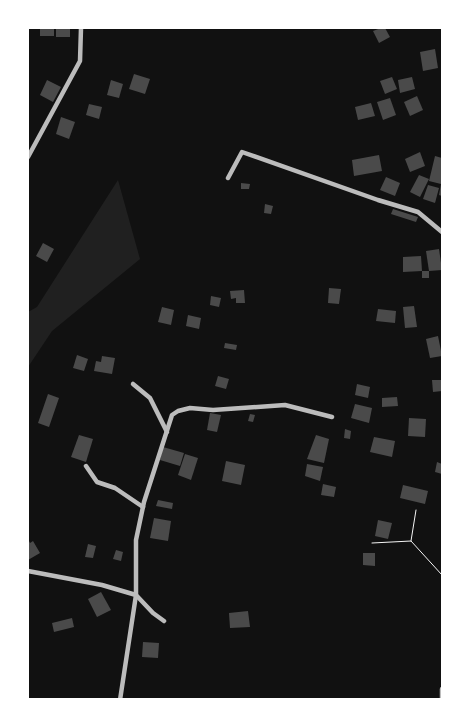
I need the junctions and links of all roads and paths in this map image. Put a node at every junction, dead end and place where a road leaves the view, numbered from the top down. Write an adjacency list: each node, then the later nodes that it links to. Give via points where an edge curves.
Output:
1 (81, 28): 2 (street, via 80,61)
2 (28, 157)
3 (228, 178): 4 (street, via 242,152 418,212)
4 (442, 232)
5 (133, 384): 7 (street, via 150,398)
6 (332, 417): 7 (street, via 285,405 213,410 190,408 172,415)
7 (167, 432): 9 (street)
8 (86, 466): 9 (street, via 97,482 115,488)
9 (143, 507): 15 (street, via 136,540)
10 (416, 510): 11 (path)
11 (411, 541): 12 (path); 14 (path)
12 (372, 543)
13 (28, 571): 15 (street)
14 (442, 575)
15 (136, 595): 16 (street); 18 (street)
16 (164, 621)
17 (442, 689): 19 (street)
18 (120, 700)
19 (442, 700)

